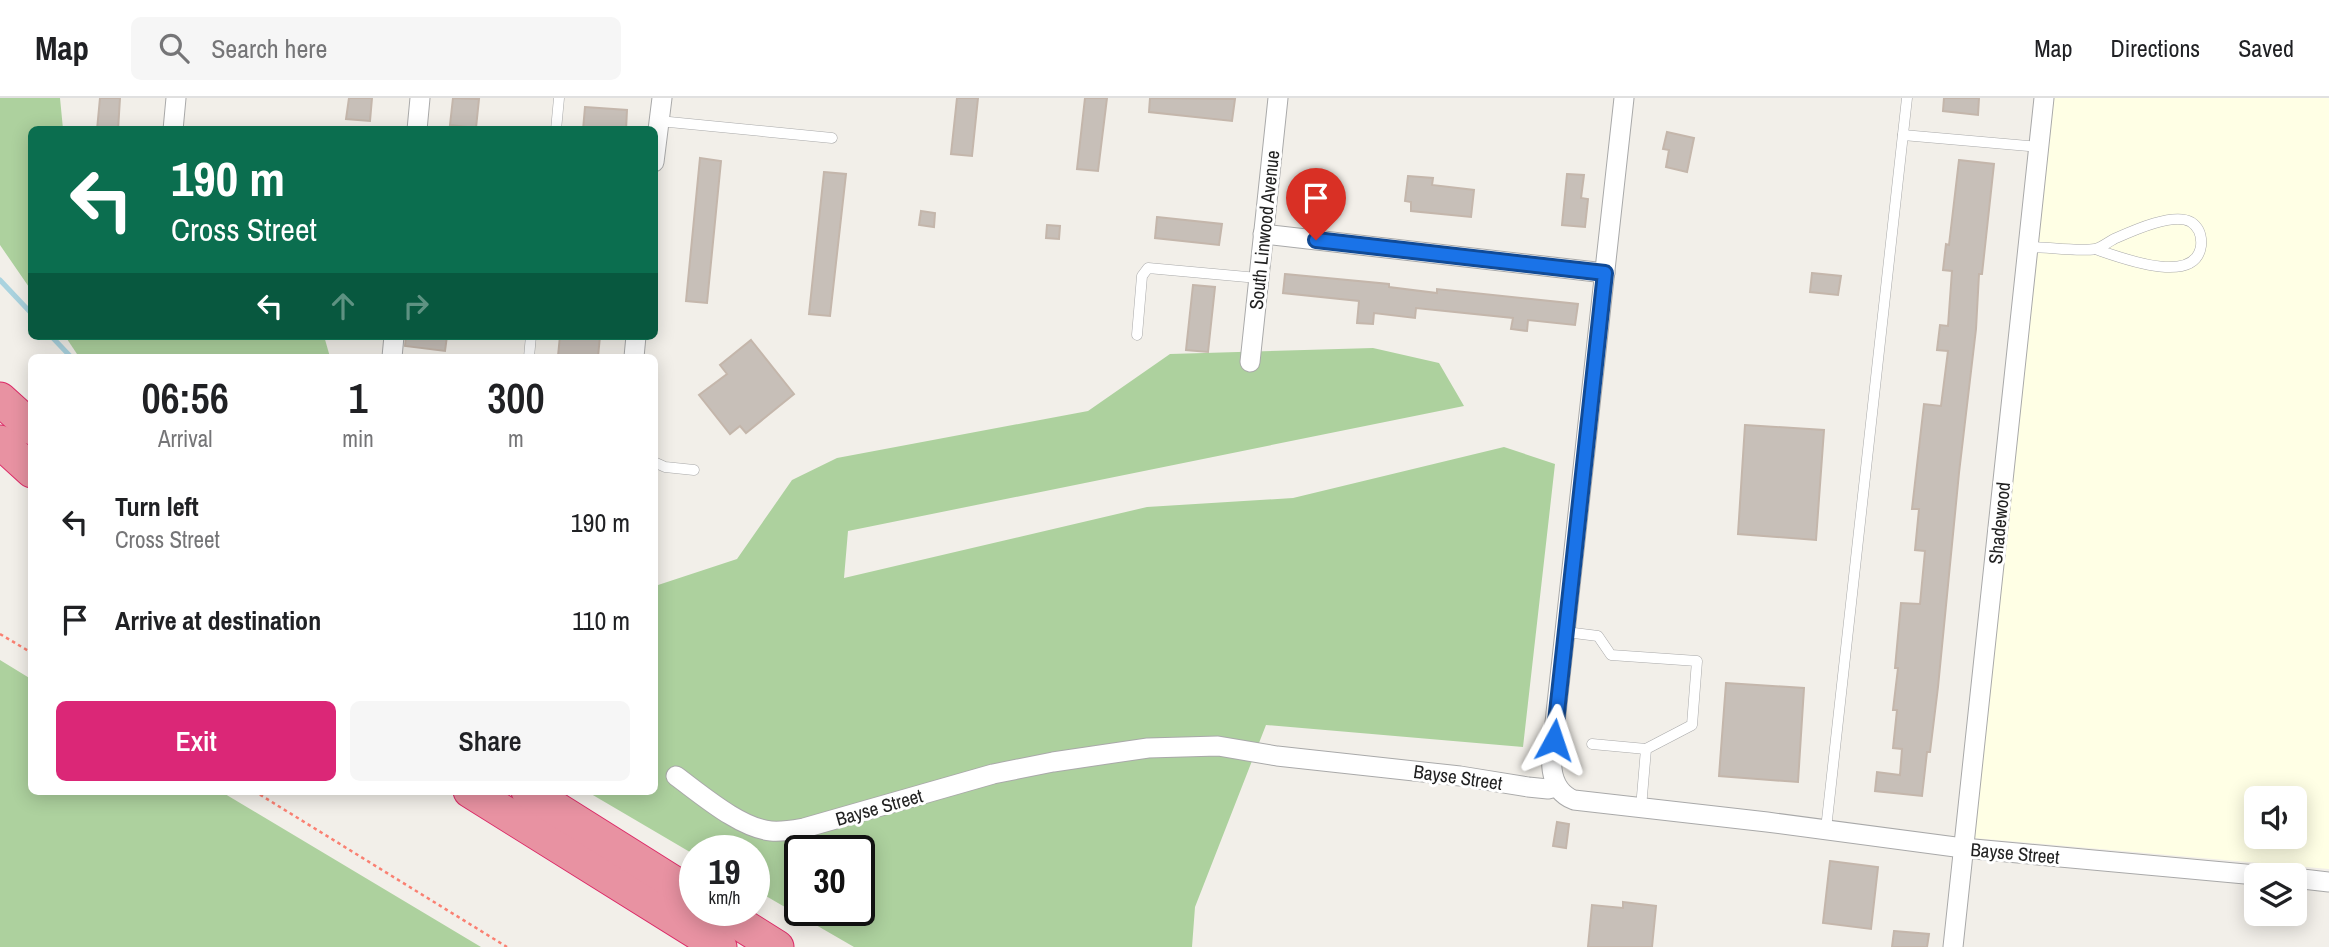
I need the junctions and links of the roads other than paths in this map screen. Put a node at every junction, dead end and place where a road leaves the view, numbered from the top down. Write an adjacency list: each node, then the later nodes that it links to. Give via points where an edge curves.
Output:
1 (176, 98): 10 (street)
2 (420, 98): 11 (street)
3 (559, 98): 12 (lane)
4 (662, 98): 9 (street)
5 (1278, 98): 17 (street, South Linwood Avenue)
6 (1624, 98): 20 (street)
7 (1907, 98): 14 (lane)
8 (2044, 98): 16 (street, Shadewood)
9 (659, 121): 13 (street); 15 (lane)
10 (173, 126)
11 (417, 126)
12 (556, 126)
13 (658, 129)
14 (1903, 135): 16 (lane); 38 (lane)
15 (832, 138)
16 (2039, 147): 18 (street, Shadewood)
17 (1263, 234): 20 (street); 21 (street, South Linwood Avenue)
18 (2030, 247): 19 (lane); 39 (street, Shadewood)
19 (2095, 249): 19 (lane, via 2174,219 2191,222 2202,237 2196,259 2182,266 2136,263)
20 (1605, 273): 30 (street)
21 (1258, 278): 22 (lane, via 1148,268 1142,276); 23 (street, South Linwood Avenue)
22 (1137, 335)
23 (1250, 362)
24 (0, 399): 25 (highway)
25 (28, 424)
26 (0, 442): 28 (highway)
27 (658, 463): 29 (lane)
28 (28, 467)
29 (694, 470)
30 (1566, 632): 32 (lane, via 1598,636 1611,655 1697,661 1692,725); 34 (street, via 1552,766)
31 (1592, 744): 32 (lane)
32 (1646, 748): 37 (lane)
33 (676, 776): 34 (street, Bayse Street, via 755,828 782,832 993,774 1148,748 1218,746)
34 (1556, 787): 37 (street, Bayse Street, via 1574,800)
35 (476, 795): 45 (highway)
36 (534, 795): 43 (highway)
37 (1641, 809): 38 (street, Bayse Street)
38 (1826, 830): 39 (street, Bayse Street)
39 (1963, 848): 40 (street, Bayse Street); 47 (street, Shadewood)
40 (2244, 874)
41 (2307, 879): 42 (street)
42 (2329, 882)
43 (679, 885)
44 (744, 926): 46 (highway)
45 (720, 947)
46 (777, 947)
47 (1953, 947)

